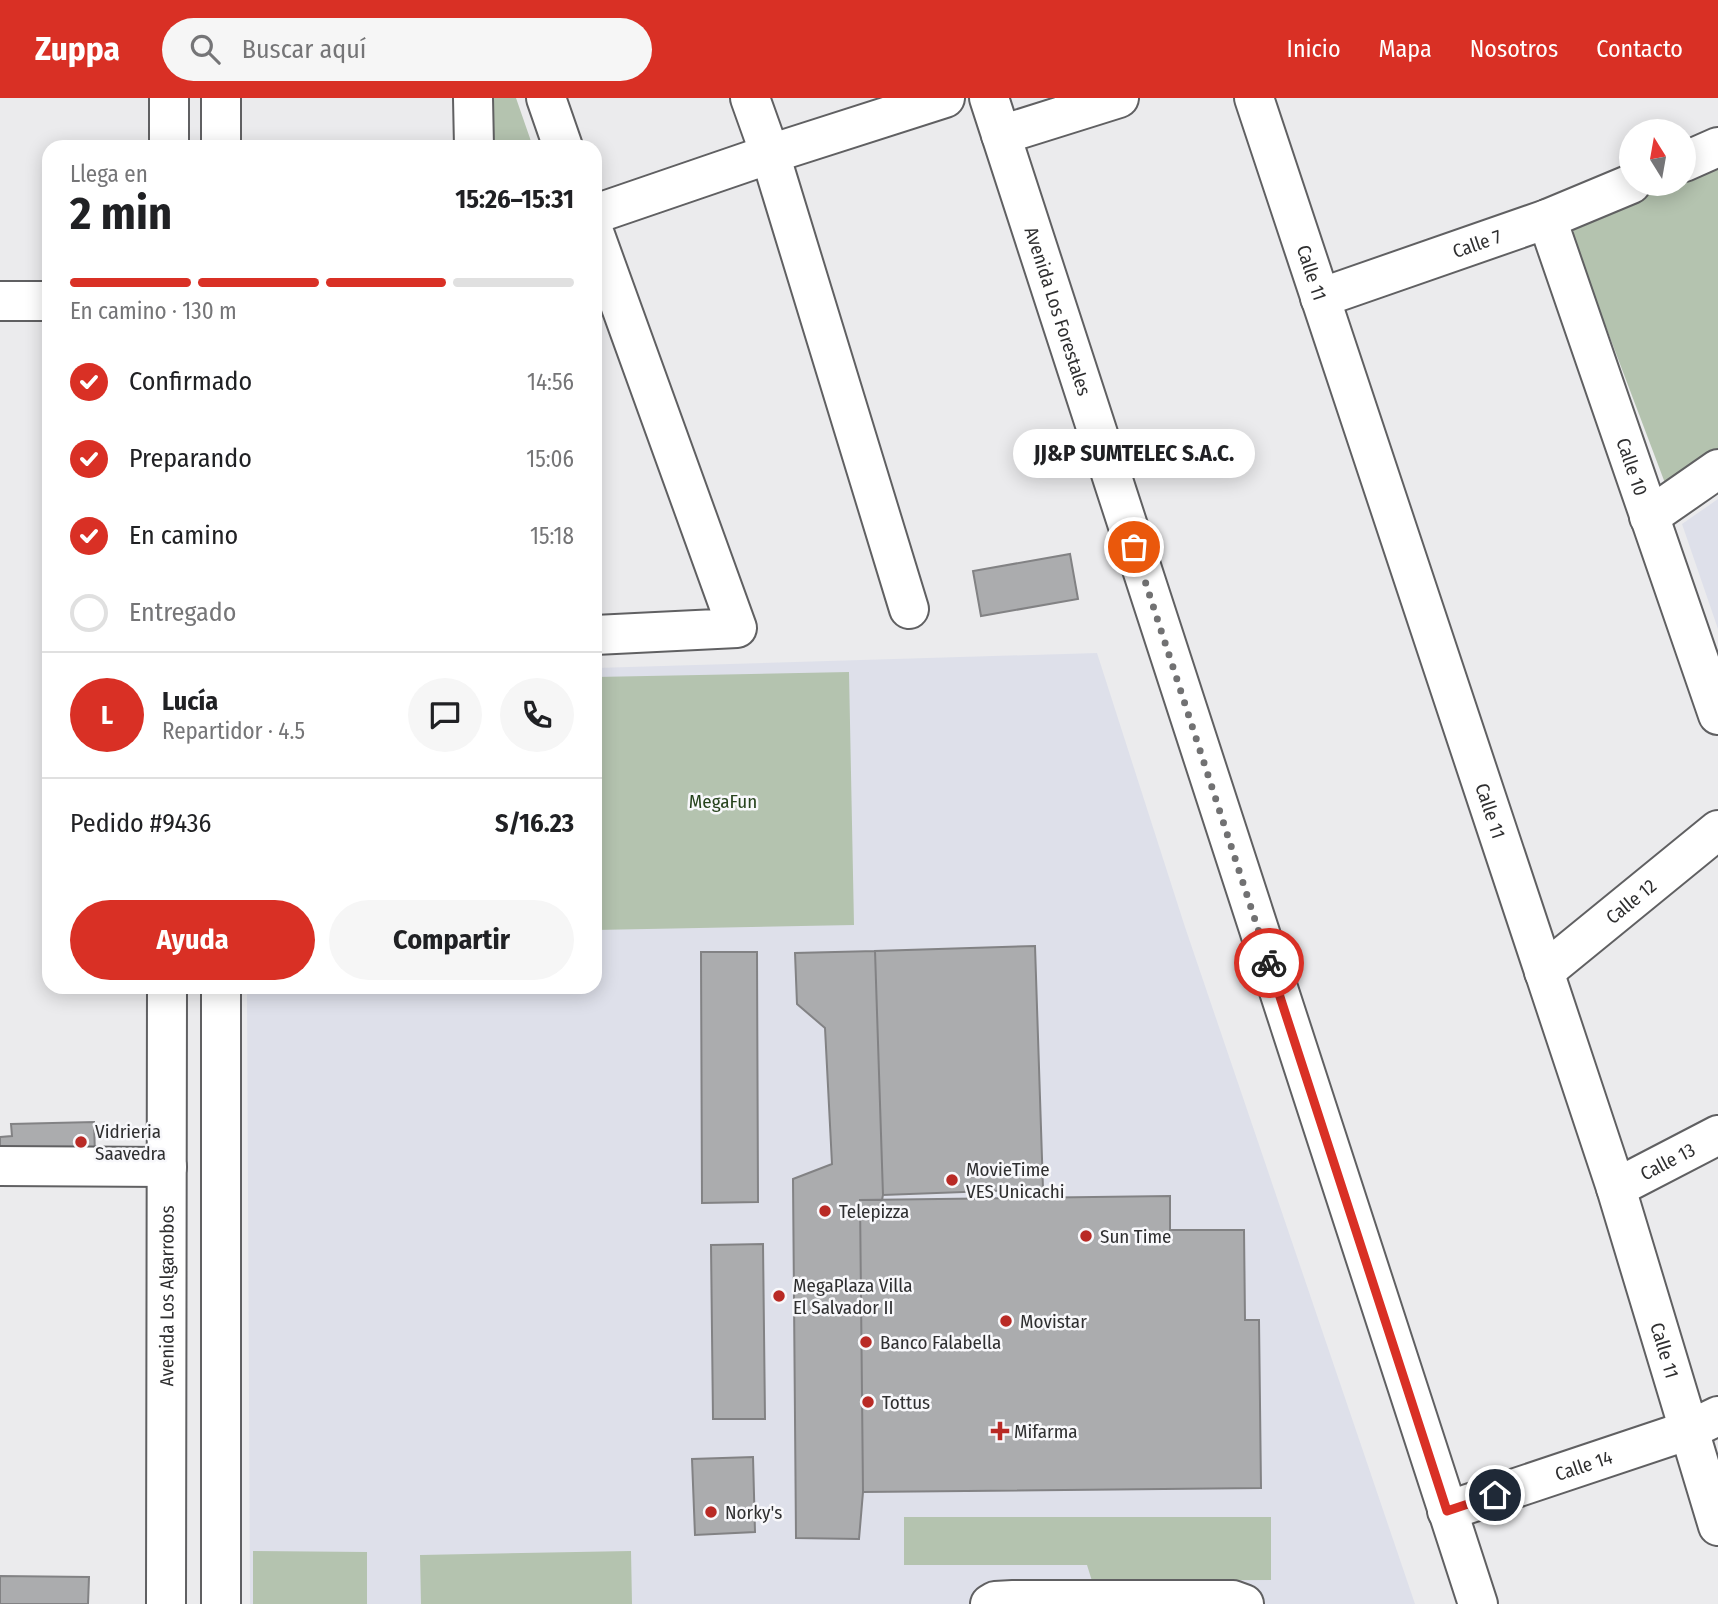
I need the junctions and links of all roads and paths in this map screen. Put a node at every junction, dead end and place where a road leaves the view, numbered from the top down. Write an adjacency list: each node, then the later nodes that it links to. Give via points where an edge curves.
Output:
1 (169, 98): 11 (street)
2 (221, 98): 12 (street)
3 (473, 98): 13 (street)
4 (546, 98): 14 (street)
5 (750, 98): 16 (street)
6 (945, 98): 16 (street)
7 (989, 98): 10 (street, Avenida Los Forestales)
8 (1119, 98): 10 (street)
9 (1254, 98): 22 (street, Calle 11)
10 (1001, 135): 39 (street, Avenida Los Forestales)
11 (169, 140)
12 (221, 140)
13 (474, 140)
14 (561, 140)
15 (1718, 147): 17 (street)
16 (770, 154): 19 (street); 27 (street)
17 (1696, 157)
18 (1619, 189): 20 (street, Calle 7)
19 (602, 212)
20 (1547, 219): 22 (street, Calle 7); 26 (street, Calle 10)
21 (602, 254): 28 (street, via 737,628)
22 (1320, 298): 31 (street, Calle 11)
23 (0, 301): 24 (street)
24 (42, 301)
25 (1718, 469): 26 (street)
26 (1650, 517): 29 (street, Calle 10)
27 (909, 609)
28 (602, 635)
29 (1718, 715)
30 (1718, 830): 31 (street, Calle 12)
31 (1544, 972): 37 (street, Calle 11)
32 (167, 994): 36 (street, Avenida Los Algarrobos)
33 (221, 994): 42 (street)
34 (1718, 1135): 37 (street, Calle 13)
35 (0, 1166): 36 (street)
36 (167, 1167): 41 (street, Avenida Los Algarrobos)
37 (1616, 1188): 38 (street, Calle 11)
38 (1703, 1423): 39 (street, Calle 14); 40 (street, Calle 11)
39 (1447, 1511): 45 (street, Avenida Los Forestales)
40 (1718, 1526)
41 (166, 1604)
42 (221, 1604)
43 (990, 1604): 44 (street, via 1013,1600 1233,1600)
44 (1244, 1604)
45 (1478, 1604)

